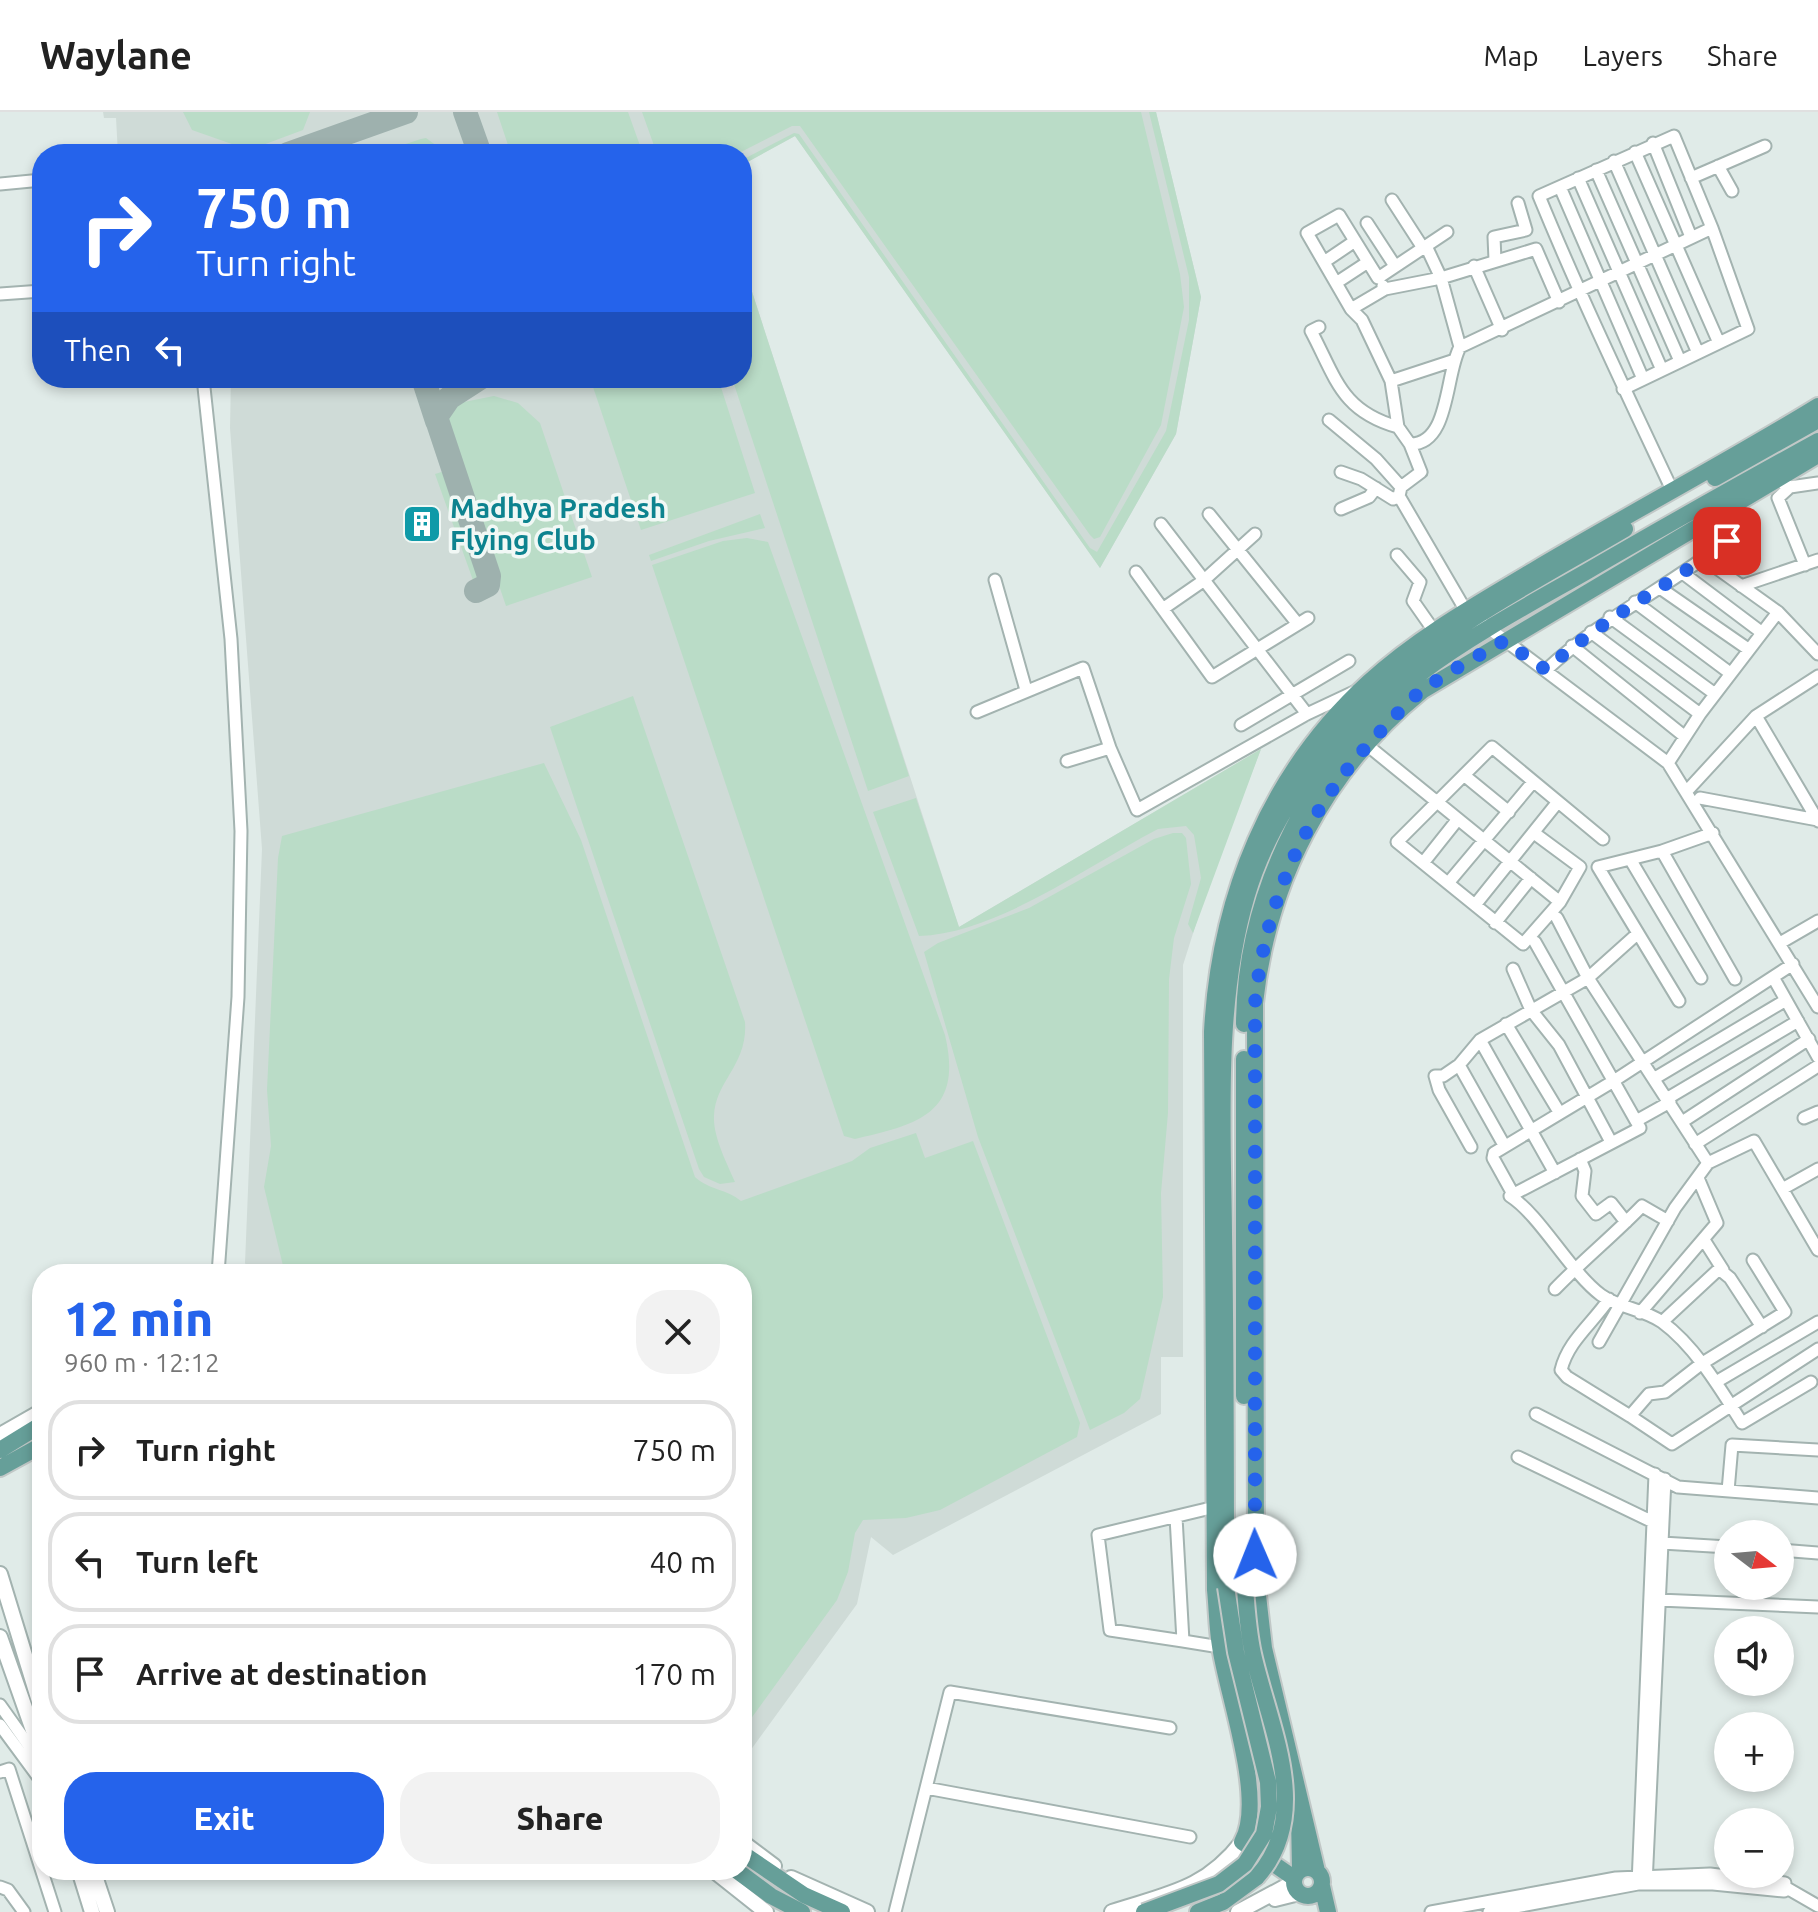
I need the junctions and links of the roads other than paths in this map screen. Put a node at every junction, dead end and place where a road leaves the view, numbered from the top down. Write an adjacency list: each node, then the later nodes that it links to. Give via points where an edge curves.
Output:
1 (1653, 143): 3 (street); 8 (street, via 1674,136); 18 (street)
2 (1765, 146): 5 (street)
3 (1635, 152): 4 (street); 20 (street)
4 (1614, 161): 6 (street); 22 (street)
5 (1718, 166): 8 (street); 12 (street)
6 (1596, 170): 7 (street); 26 (street)
7 (1578, 178): 11 (street); 29 (street)
8 (1691, 178): 16 (street)
9 (32, 181): 10 (street)
10 (0, 184)
11 (1560, 187): 32 (street); 35 (street, via 1539,196)
12 (1732, 191)
13 (1392, 200): 21 (street)
14 (1518, 203): 23 (street, via 1526,230 1494,237)
15 (1367, 223): 27 (street)
16 (1712, 228): 18 (street); 42 (street, via 1748,329)
17 (1447, 232): 21 (street)
18 (1691, 237): 20 (street)
19 (1355, 241): 24 (street); 24 (street, via 1339,215 1307,233); 25 (street)
20 (1673, 246): 22 (street); 42 (street)
21 (1425, 247): 27 (street); 31 (street)
22 (1654, 255): 26 (street); 44 (street)
23 (1495, 260): 28 (street); 38 (street, via 1536,249)
24 (1324, 262): 33 (street)
25 (1368, 262): 30 (street); 33 (street)
26 (1635, 263): 29 (street); 46 (street)
27 (1395, 266): 30 (street)
28 (1474, 266): 31 (street); 41 (street)
29 (1619, 271): 32 (street); 47 (street)
30 (1378, 278): 34 (street)
31 (1441, 278): 34 (street); 43 (street)
32 (1599, 280): 35 (street); 48 (street)
33 (1336, 283): 39 (street)
34 (1385, 289): 39 (street)
35 (1578, 290): 38 (street); 51 (street)
36 (32, 292): 37 (street)
37 (0, 294)
38 (1559, 302): 41 (street)
39 (1351, 309): 49 (street, via 1362,320)
40 (1319, 327): 55 (street, via 1311,331 1339,391 1374,420)
41 (1502, 330): 43 (street)
42 (1719, 343): 44 (street)
43 (1460, 347): 45 (street)
44 (1698, 353): 46 (street)
45 (1452, 361): 49 (street); 56 (street, via 1442,419 1430,437)
46 (1680, 361): 47 (street)
47 (1662, 370): 48 (street)
48 (1643, 379): 51 (street)
49 (1391, 381): 55 (street)
50 (204, 388): 186 (street, via 231,639 241,831 238,997)
51 (1623, 389): 64 (street)
52 (1818, 406): 64 (main road)
53 (1329, 420): 65 (street, via 1369,453)
54 (1818, 420): 57 (main road)
55 (1398, 427): 56 (street)
56 (1410, 444): 65 (street, via 1421,472)
57 (1788, 448): 58 (main road); 68 (main road); 87 (main road)
58 (1817, 451): 60 (main road)
59 (1341, 472): 63 (street)
60 (1773, 479): 62 (street); 91 (main road)
61 (1818, 483): 62 (street)
62 (1790, 487): 76 (street, via 1778,498)
63 (1376, 488): 65 (street, via 1393,499); 66 (street, via 1365,500)
64 (1672, 490): 68 (main road)
65 (1400, 492): 87 (street)
66 (1341, 509)
67 (1209, 514): 72 (street)
68 (1639, 515): 87 (main road)
69 (1161, 524): 80 (street)
70 (1255, 534): 72 (street)
71 (1727, 541): 74 (street)
72 (1238, 548): 80 (street); 93 (street, via 1303,620)
73 (1397, 555): 88 (street, via 1420,582 1413,601)
74 (1704, 559): 78 (street); 81 (street)
75 (1818, 560): 76 (street)
76 (1805, 565): 81 (street)
77 (1136, 572): 84 (street)
78 (1684, 574): 82 (street); 90 (street)
79 (995, 580): 100 (street)
80 (1203, 581): 84 (street); 93 (street)
81 (1741, 586): 85 (street)
82 (1660, 588): 83 (street); 94 (street)
83 (1635, 602): 86 (street); 98 (street)
84 (1164, 608): 93 (street, via 1212,677)
85 (1778, 612): 90 (street); 95 (street)
86 (1610, 617): 89 (street); 103 (street)
87 (1477, 620): 88 (main road); 91 (street); 218 (main road, via 1387,684 1335,740 1290,805 1248,892 1228,1001); 221 (main road, via 1339,756 1292,829 1261,911 1244,988)
88 (1434, 631): 101 (main road)
89 (1591, 632): 92 (street); 106 (street)
90 (1761, 632): 94 (street)
91 (1504, 641): 97 (street); 110 (main road, via 1422,691)
92 (1572, 646): 97 (street); 109 (street)
93 (1258, 647): 102 (street)
94 (1748, 649): 98 (street)
95 (1818, 654)
96 (1349, 661): 102 (street)
97 (1546, 670): 113 (street)
98 (1730, 673): 103 (street)
99 (1818, 676): 107 (street)
100 (1026, 690): 104 (street); 111 (street, via 1083,668)
101 (1360, 691): 105 (street); 218 (main road, via 1304,755 1276,798 1242,870 1217,964 1212,1032)
102 (1292, 694): 105 (street); 108 (street)
103 (1715, 694): 106 (street)
104 (977, 712)
105 (1307, 714): 111 (street, via 1137,810)
106 (1700, 714): 109 (street)
107 (1756, 716): 116 (street); 122 (street)
108 (1241, 725)
109 (1684, 736): 113 (street)
110 (1367, 745): 118 (street); 221 (main road, via 1313,814 1287,870 1262,948 1254,1038)
111 (1110, 748): 112 (street)
112 (1067, 761)
113 (1668, 763): 116 (street)
114 (1465, 776): 115 (street, via 1492,747); 118 (street); 120 (street)
115 (1533, 782): 119 (street); 120 (street)
116 (1686, 792): 124 (street)
117 (1700, 798): 122 (street)
118 (1436, 803): 121 (street); 130 (street, via 1397,842)
119 (1557, 803): 123 (street); 125 (street)
120 (1509, 812): 126 (street)
121 (1458, 819): 126 (street); 130 (street)
122 (1818, 820)
123 (1534, 833): 129 (street); 133 (street, via 1580,867)
124 (1713, 833): 127 (street); 140 (street)
125 (1603, 839)
126 (1485, 842): 129 (street); 132 (street)
127 (1662, 851): 128 (street); 146 (street)
128 (1630, 859): 138 (street, via 1598,867); 145 (street)
129 (1511, 861): 131 (street); 134 (street)
130 (1423, 863): 132 (street)
131 (1531, 878): 133 (street); 137 (street)
132 (1449, 882): 134 (street)
133 (1560, 902): 137 (street, via 1523,944)
134 (1475, 905): 137 (street)
135 (1557, 918): 144 (street)
136 (1818, 921): 140 (street)
137 (1495, 923)
138 (1636, 935): 144 (street); 150 (street)
139 (1535, 942): 148 (street)
140 (1780, 943): 141 (street)
141 (1793, 964): 143 (street); 147 (street)
142 (1513, 969): 152 (street)
143 (1773, 977): 149 (street); 158 (street)
144 (1588, 978): 148 (street); 158 (street)
145 (1701, 978)
146 (1735, 979)
147 (1814, 989): 151 (street)
148 (1562, 995): 152 (street); 162 (street)
149 (1786, 1000): 153 (street); 161 (street)
150 (1679, 1001)
151 (1818, 1007)
152 (1531, 1010): 154 (street); 163 (street, via 1559,1045)
153 (1798, 1021): 155 (street); 164 (street)
154 (1506, 1024): 156 (street); 165 (street)
155 (1809, 1039): 157 (street); 169 (street)
156 (1480, 1040): 159 (street); 170 (street)
157 (1818, 1057)
158 (1641, 1061): 161 (street); 162 (street)
159 (1459, 1065): 173 (street); 174 (street, via 1435,1076)
160 (1818, 1066): 172 (street)
161 (1655, 1078): 164 (street)
162 (1612, 1082): 163 (street); 168 (street)
163 (1587, 1097): 165 (street); 171 (street)
164 (1669, 1100): 168 (street); 169 (street)
165 (1559, 1112): 170 (street)
166 (1818, 1112): 167 (street)
167 (1804, 1118)
168 (1636, 1121): 171 (street, via 1640,1128)
169 (1682, 1122): 172 (street)
170 (1532, 1128): 173 (street); 178 (street)
171 (1611, 1142): 175 (street)
172 (1695, 1144): 176 (street)
173 (1504, 1145): 181 (street, via 1492,1156)
174 (1471, 1147)
175 (1580, 1159): 178 (street); 183 (street, via 1585,1171 1582,1196 1596,1214 1611,1203)
176 (1708, 1163): 179 (street); 180 (street, via 1754,1141)
177 (1818, 1169): 180 (street)
178 (1555, 1173): 181 (street)
179 (1698, 1178): 182 (street); 184 (street, via 1717,1223)
180 (1784, 1188): 185 (street)
181 (1513, 1194): 190 (street)
182 (1668, 1221): 183 (street, via 1642,1206); 194 (street)
183 (1626, 1222): 190 (street)
184 (1704, 1240): 191 (street); 195 (street)
185 (1818, 1250)
186 (222, 1258): 188 (street); 189 (street)
187 (1753, 1260): 198 (street, via 1785,1312)
188 (220, 1264)
189 (223, 1264)
190 (1577, 1267): 192 (street); 193 (street)
191 (1723, 1270): 196 (street); 198 (street)
192 (1555, 1289)
193 (1609, 1299): 194 (street); 206 (street, via 1566,1347 1561,1370)
194 (1621, 1305): 195 (street); 199 (street)
195 (1640, 1313): 196 (street)
196 (1662, 1322): 201 (street)
197 (1818, 1322): 202 (street)
198 (1762, 1327): 201 (street)
199 (1599, 1342)
200 (1818, 1349): 204 (street)
201 (1701, 1364): 202 (street); 206 (street, via 1665,1392 1649,1394)
202 (1716, 1382): 204 (street)
203 (1811, 1382): 204 (street, via 1742,1423)
204 (1730, 1404): 206 (street, via 1672,1444)
205 (1536, 1414): 215 (street)
206 (1630, 1416)
207 (32, 1417): 209 (street)
208 (32, 1430): 210 (main road)
209 (0, 1435)
210 (0, 1450)
211 (32, 1450): 214 (main road)
212 (1818, 1450): 216 (street, via 1732,1445)
213 (1518, 1457): 220 (street)
214 (0, 1468)
215 (1660, 1476): 216 (street, via 1678,1487); 220 (street); 222 (street)
216 (1728, 1491): 217 (street)
217 (1818, 1498)
218 (1218, 1510): 219 (street); 231 (main road); 266 (main road, bridge, via 1234,1640 1268,1782 1269,1807 1264,1834 1245,1864 1219,1884)
219 (1176, 1517): 230 (street); 230 (street, via 1098,1535 1110,1630)
220 (1653, 1522): 251 (street)
221 (1249, 1531): 252 (main road, via 1264,1648 1300,1801); 267 (main road, bridge, via 1244,1574 1249,1636 1283,1772 1285,1821 1276,1851 1257,1877 1223,1902)
222 (1662, 1543): 223 (street); 227 (street)
223 (1714, 1546)
224 (1794, 1551): 225 (street)
225 (1818, 1553)
226 (0, 1574): 232 (street)
227 (1659, 1600): 228 (street); 251 (street)
228 (1818, 1607)
229 (0, 1637): 235 (street)
230 (1183, 1641): 231 (street)
231 (1220, 1647): 242 (main road, via 1249,1789)
232 (32, 1678)
233 (0, 1705): 237 (street)
234 (0, 1725): 238 (street)
235 (32, 1728)
236 (1170, 1728): 240 (street, via 950,1692)
237 (32, 1750)
238 (32, 1768)
239 (0, 1772): 243 (street, via 9,1769)
240 (926, 1788): 241 (street); 264 (street)
241 (1190, 1837)
242 (1245, 1838): 252 (main road); 265 (street, via 1223,1867 1201,1881)
243 (32, 1840)
244 (752, 1849): 255 (street)
245 (752, 1860): 255 (main road, via 794,1890)
246 (45, 1880): 258 (street)
247 (82, 1880): 259 (street)
248 (96, 1880): 260 (street)
249 (726, 1880): 261 (street)
250 (749, 1880): 262 (main road)
251 (1642, 1880): 254 (street, via 1710,1874 1785,1887); 270 (street, via 1535,1891); 271 (street)
252 (1305, 1885): 256 (street); 269 (main road)
253 (0, 1887): 257 (street)
254 (1818, 1906)
255 (840, 1908): 263 (street)
256 (1254, 1908): 268 (street)
257 (24, 1912)
258 (55, 1912)
259 (92, 1912)
260 (107, 1912)
261 (766, 1912)
262 (802, 1912)
263 (867, 1912)
264 (895, 1912)
265 (1112, 1912)
266 (1144, 1912)
267 (1198, 1912)
268 (1238, 1912)
269 (1328, 1912)
270 (1431, 1912)
271 (1489, 1912)

